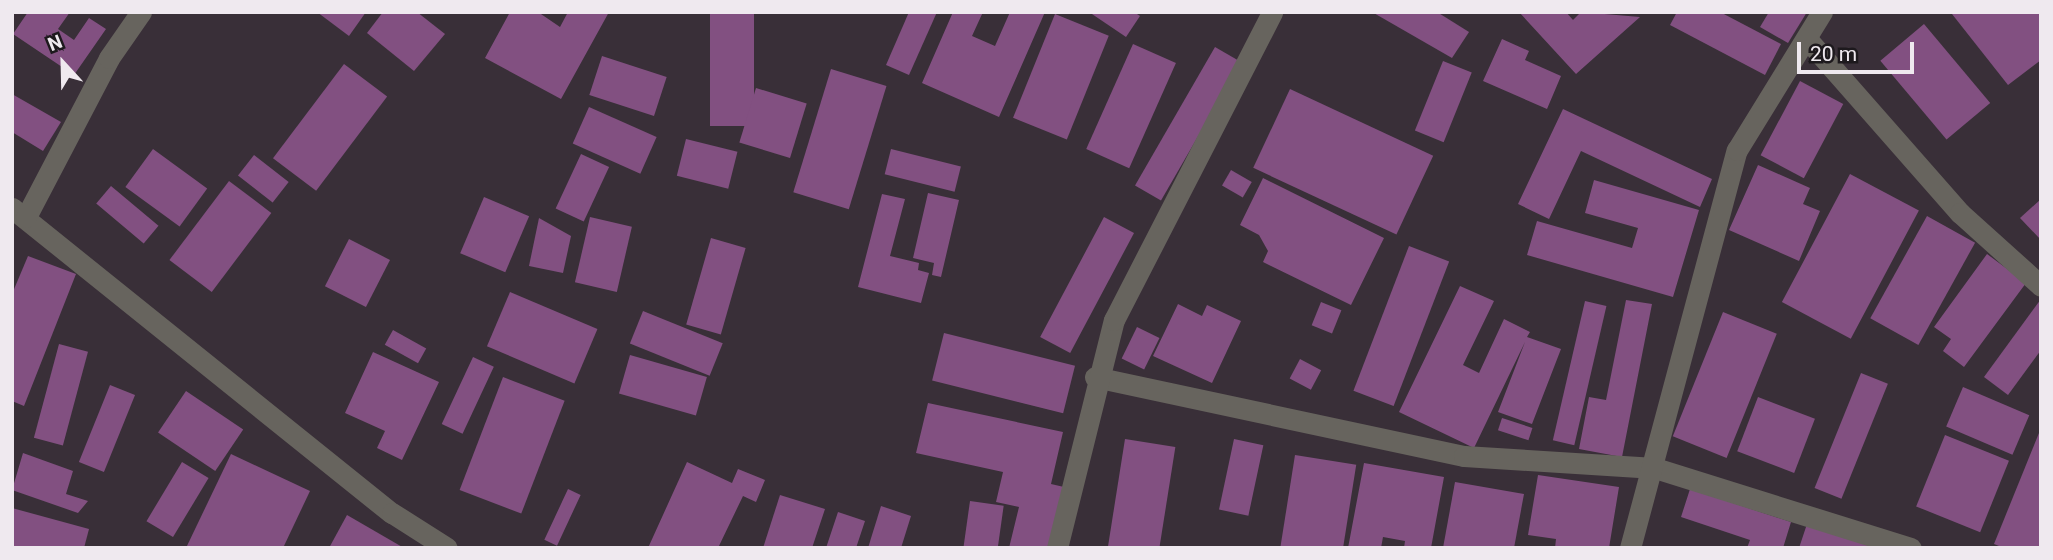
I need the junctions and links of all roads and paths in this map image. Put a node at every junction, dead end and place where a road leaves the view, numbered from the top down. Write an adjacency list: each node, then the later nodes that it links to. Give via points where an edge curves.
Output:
1 (141, 12): 5 (street)
2 (1272, 12): 7 (street, via 1114,320)
3 (1822, 12): 4 (street)
4 (1807, 39): 6 (street, via 1960,213); 8 (street, via 1737,150)
5 (19, 213): 9 (street, via 393,513)
6 (2041, 286)
7 (1095, 377): 8 (street, via 1464,456); 10 (street)
8 (1655, 468): 11 (street); 12 (street)
9 (447, 548)
10 (1057, 548)
11 (1630, 548)
12 (1911, 548)

